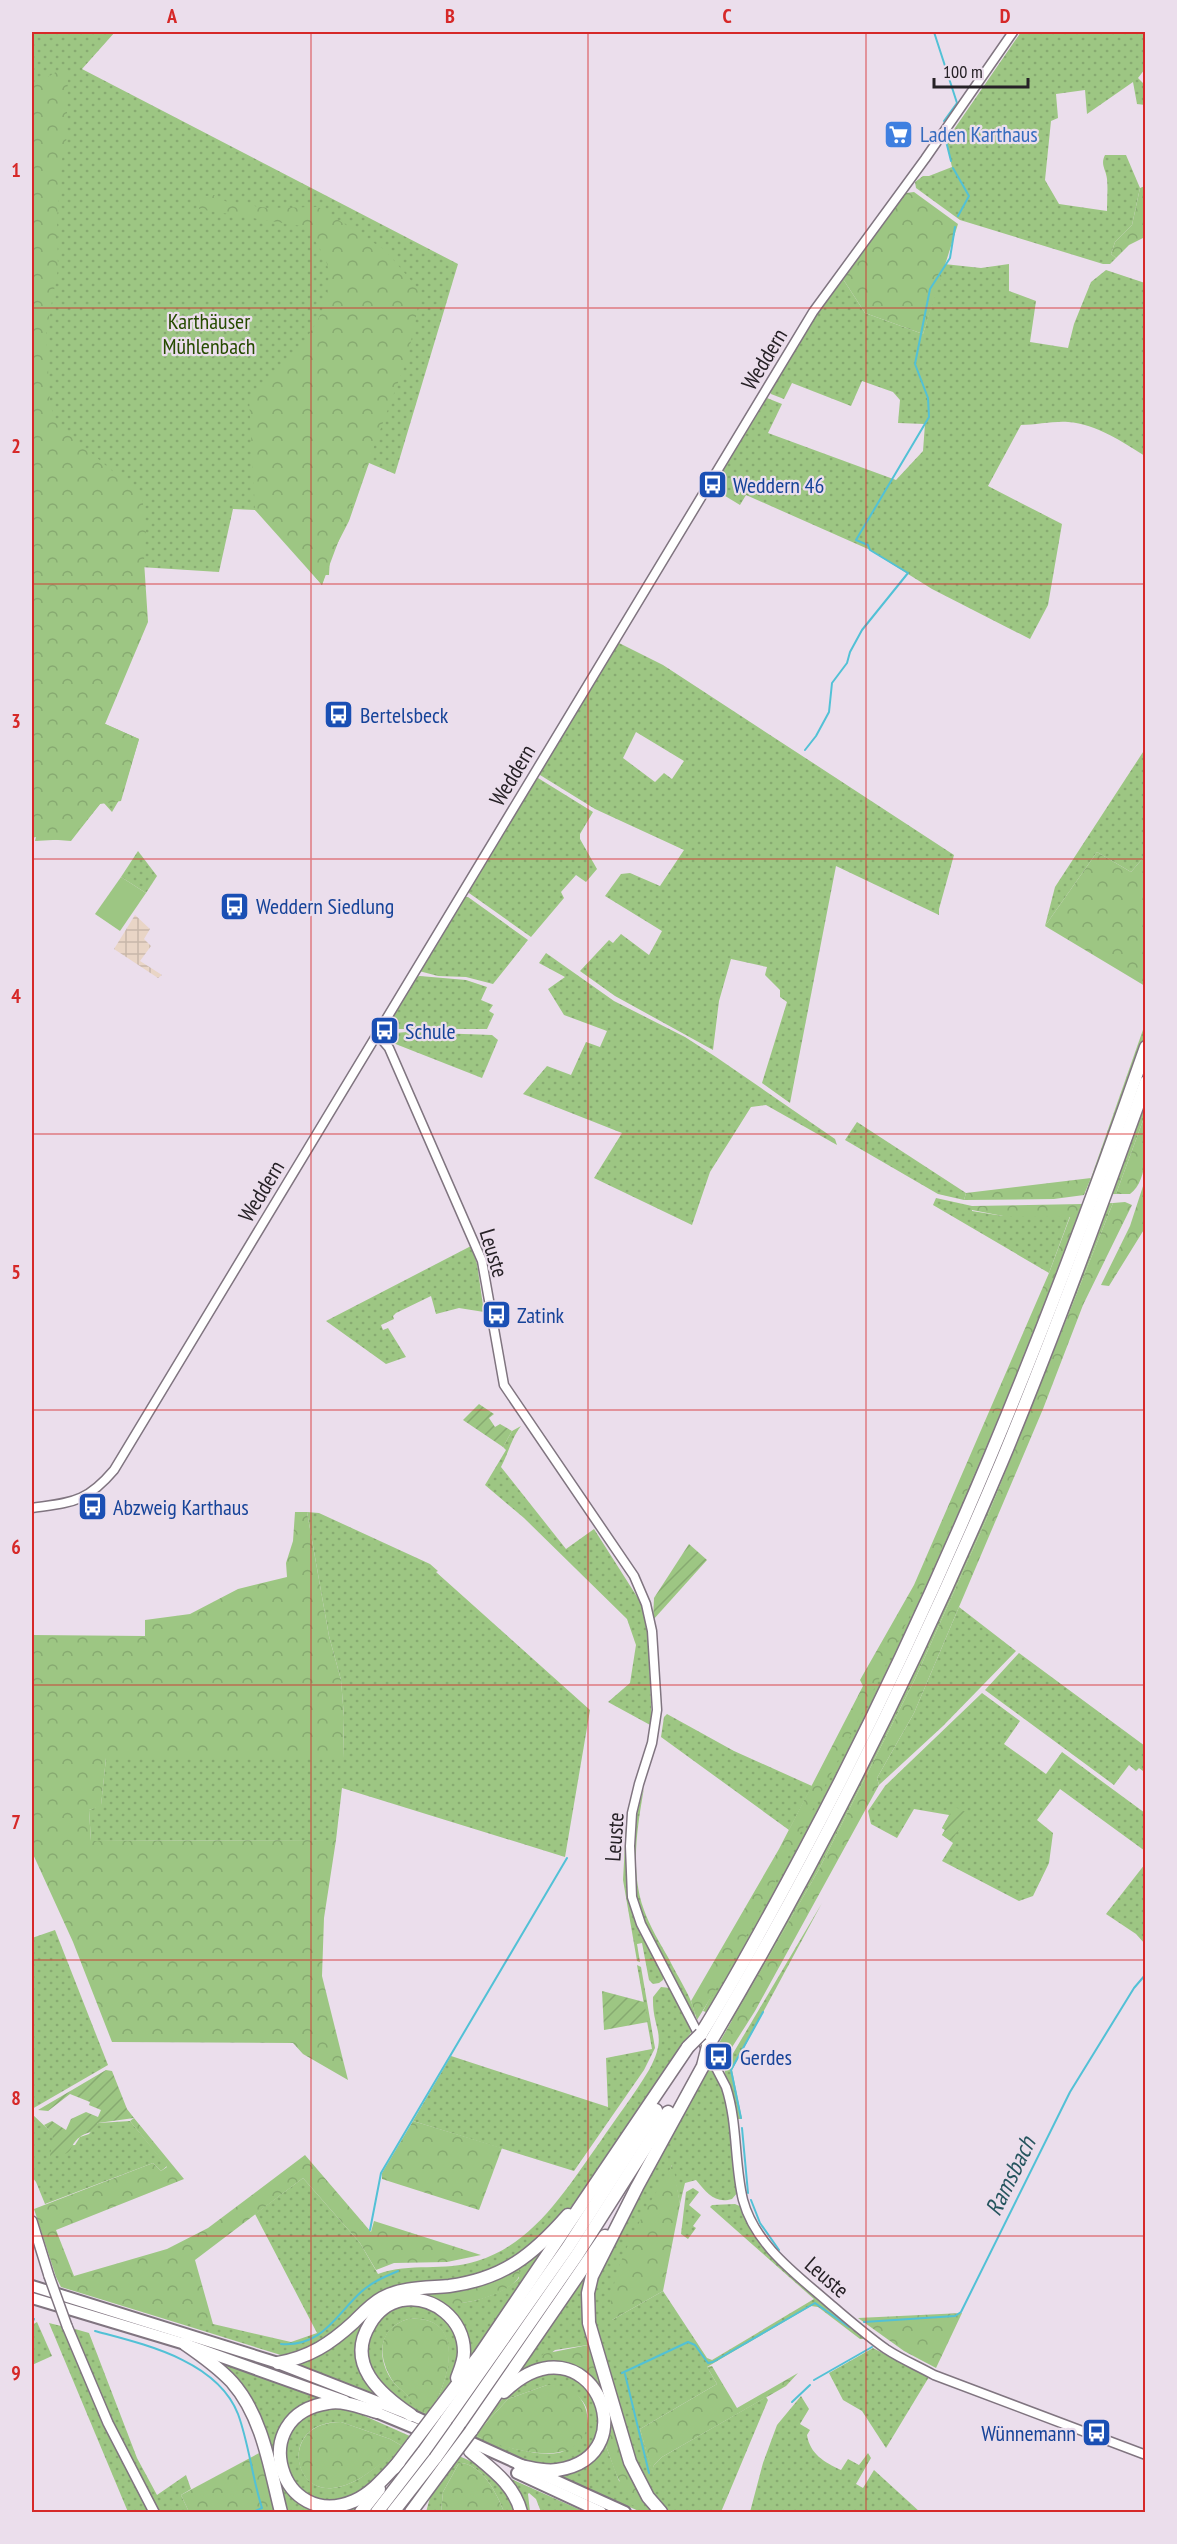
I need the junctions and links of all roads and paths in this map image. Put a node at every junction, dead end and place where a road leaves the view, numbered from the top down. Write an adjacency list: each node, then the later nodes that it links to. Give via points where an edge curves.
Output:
1 (1013, 32): 2 (street, Weddern, via 926,159 813,312)
2 (377, 1034): 5 (street, Weddern, via 114,1470 100,1487 83,1498); 21 (street, Leuste, via 389,1048 482,1262 504,1385 634,1576 646,1604 652,1631 656,1721 633,1813 629,1869 632,1897 641,1924 726,2087 733,2110 743,2200 755,2228 775,2255 802,2279 873,2339 902,2358 934,2375)
3 (1146, 1047): 6 (highway, bridge, via 1063,1275 944,1565 851,1761 756,1940)
4 (1146, 1082): 7 (highway, bridge, via 1075,1278 943,1596 834,1820)
5 (32, 1508)
6 (690, 2048): 8 (highway); 19 (highway, via 639,2138 568,2247)
7 (701, 2064): 9 (highway); 22 (highway, bridge, via 458,2426)
8 (596, 2182): 14 (highway, via 558,2226 518,2263 481,2280 390,2295 371,2306 323,2348); 15 (highway)
9 (637, 2187): 16 (highway); 36 (highway, via 592,2276 587,2308 630,2462 648,2497)
10 (32, 2222): 26 (main road, bridge, via 67,2326 108,2423)
11 (32, 2286): 14 (highway)
12 (32, 2298): 13 (highway)
13 (185, 2344): 17 (highway); 27 (highway, via 232,2382 250,2409 261,2434)
14 (278, 2362): 18 (highway)
15 (446, 2401): 18 (highway, via 464,2353 456,2324 428,2302 393,2303 368,2326 361,2360 378,2390); 19 (highway)
16 (490, 2406): 22 (highway, bridge); 24 (highway, via 523,2377 538,2370 571,2371 596,2391 605,2418 596,2448 584,2459 557,2470)
17 (377, 2412): 20 (highway); 23 (highway, via 330,2402 304,2410 285,2430 279,2461 283,2475 294,2492 312,2503 342,2505 373,2490)
18 (411, 2415): 24 (highway)
19 (441, 2417): 23 (highway, bridge, via 413,2443); 29 (highway, bridge, via 424,2451)
20 (470, 2451): 33 (highway, via 500,2476 519,2502); 34 (highway)
21 (1146, 2455)
22 (442, 2460): 25 (highway); 30 (highway)
23 (399, 2463): 28 (highway)
24 (520, 2466): 35 (highway)
25 (428, 2491): 31 (highway); 32 (highway)
26 (154, 2512)
27 (282, 2512)
28 (361, 2512)
29 (377, 2512)
30 (393, 2512)
31 (411, 2512)
32 (421, 2512)
33 (521, 2512)
34 (601, 2512)
35 (625, 2512)
36 (661, 2512)

